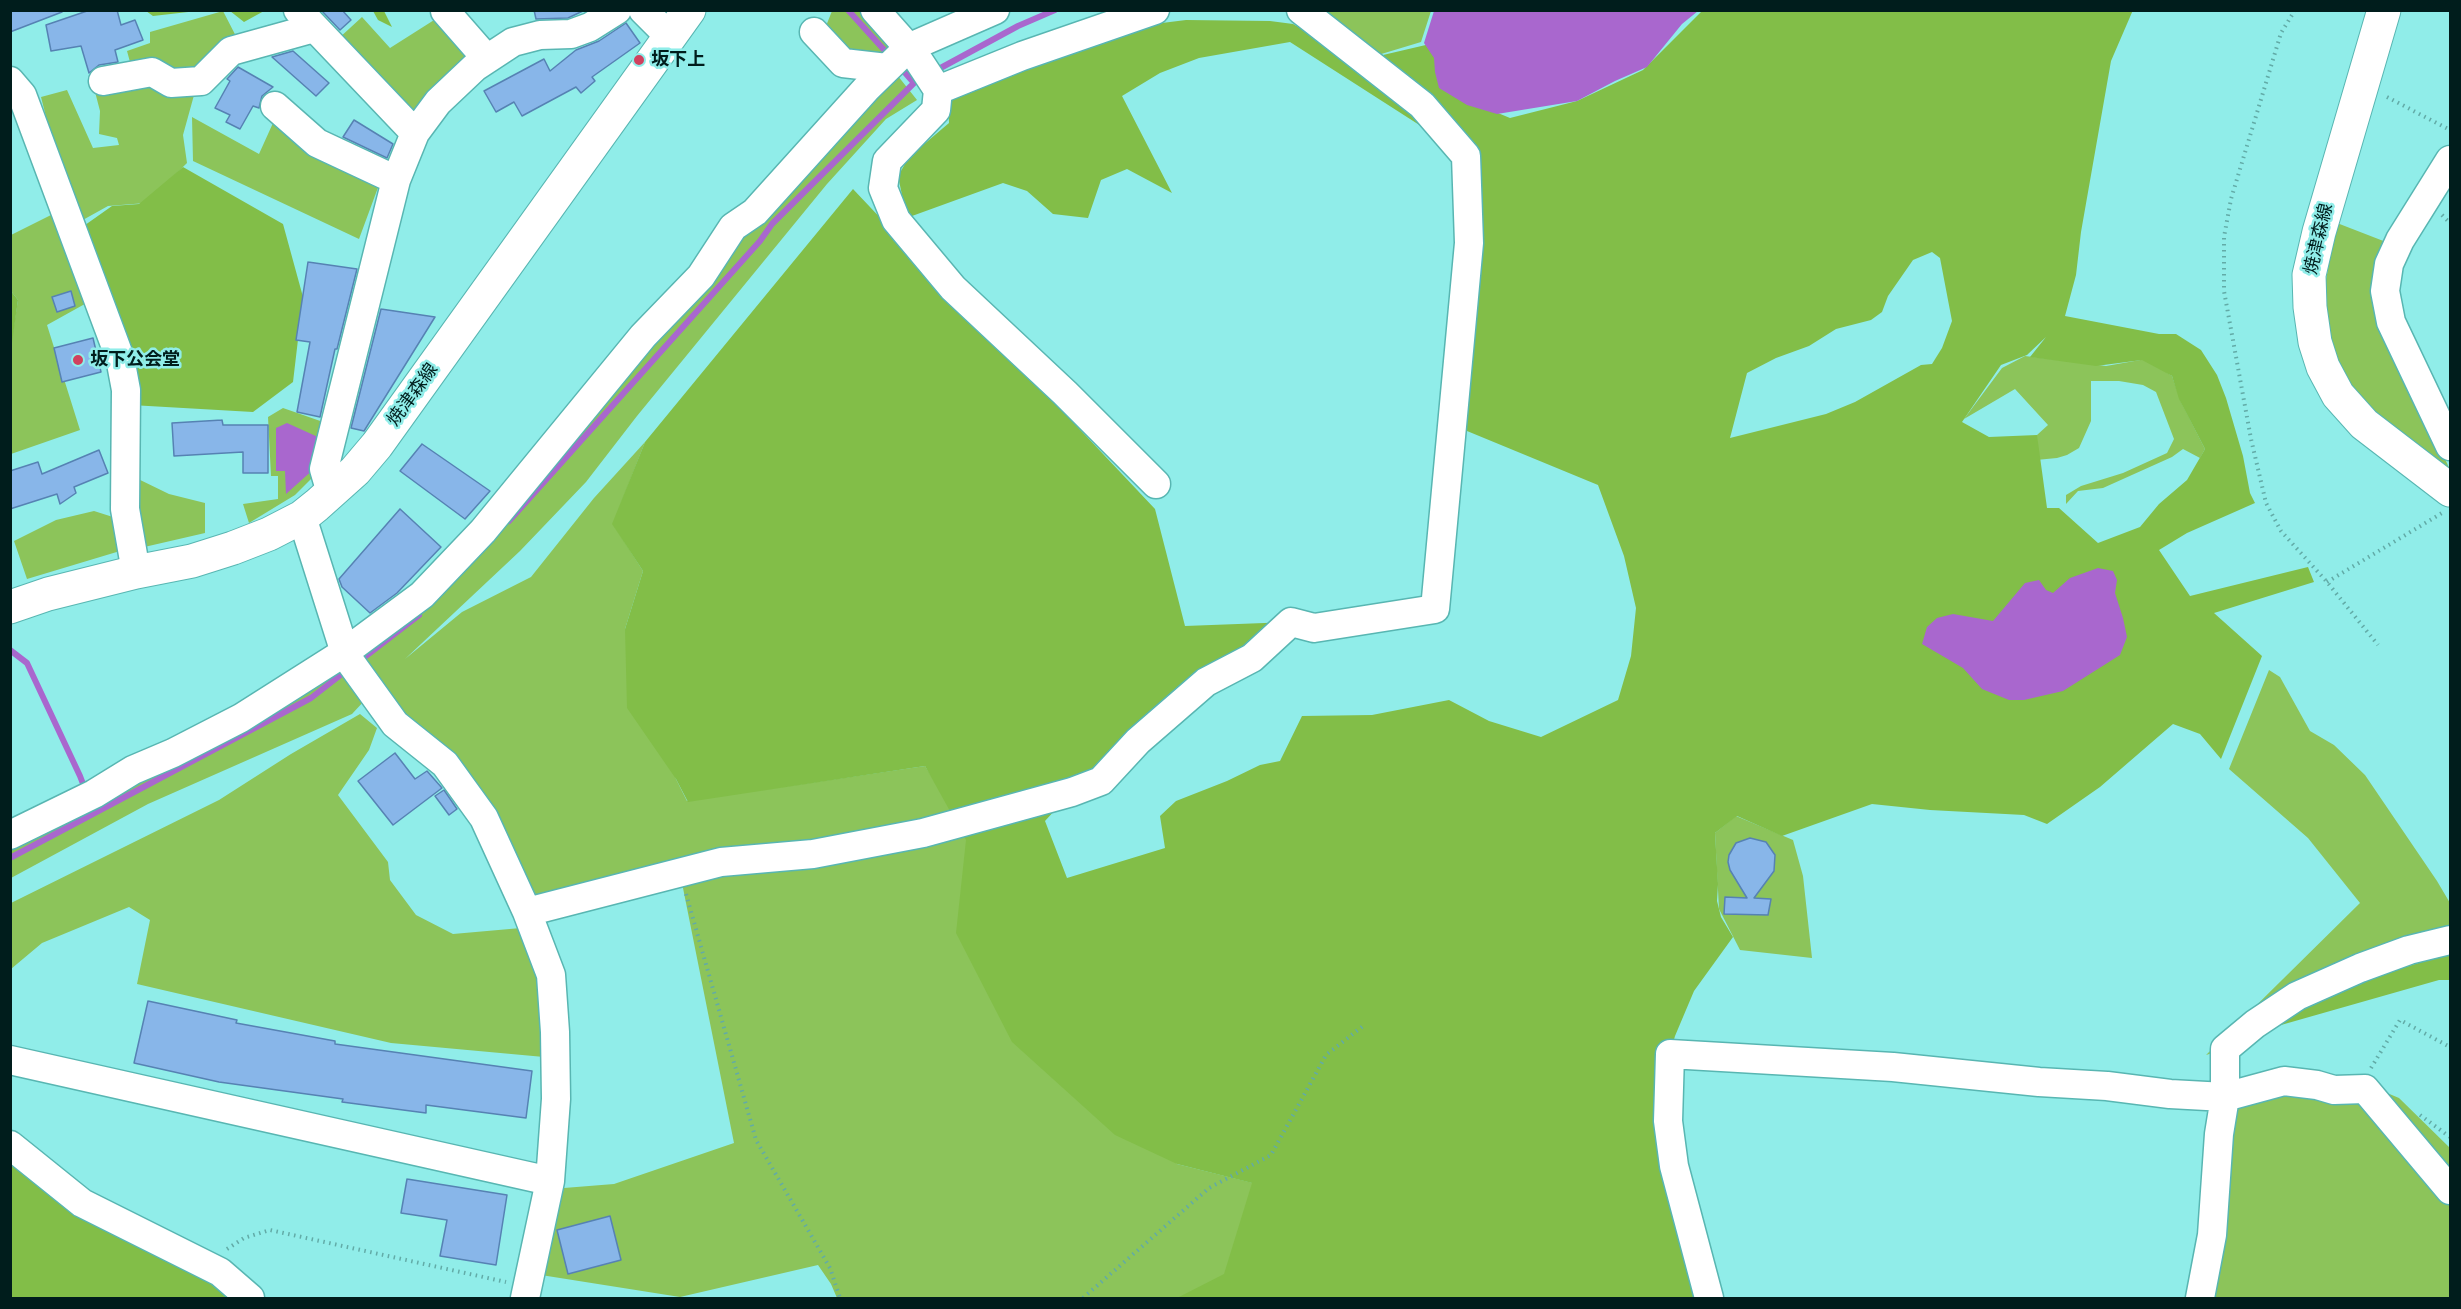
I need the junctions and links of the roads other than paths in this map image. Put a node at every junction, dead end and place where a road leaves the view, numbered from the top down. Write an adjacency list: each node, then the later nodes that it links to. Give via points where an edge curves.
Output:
1 (617, 10): 14 (street, via 571,34 540,35 513,42)
2 (643, 10): 12 (street)
3 (689, 10): 12 (main road, 焼津森線)
4 (875, 10): 13 (street)
5 (995, 10): 13 (street)
6 (1155, 10): 18 (street)
7 (1301, 10): 32 (street, via 1422,105 1466,156 1469,243 1435,609 1314,628 1291,622 1252,658 1206,682 1138,741 1101,781 1072,792 923,833 813,854 721,862)
8 (2384, 10): 25 (main road, 焼津森線, via 2319,232 2309,275 2310,307 2315,342 2338,395 2364,424)
9 (445, 11): 14 (street)
10 (306, 19): 17 (street, via 231,51 201,81 171,83 152,72); 20 (street)
11 (814, 32): 15 (street, via 843,63)
12 (670, 37): 26 (main road, 焼津森線, via 377,445)
13 (912, 51): 15 (street); 18 (street)
14 (487, 59): 20 (street, via 438,102)
15 (887, 68): 30 (street, via 755,212 733,227 701,276 643,336 461,555 422,595)
16 (10, 81): 28 (street, via 22,94 120,358 126,390 125,509)
17 (103, 81)
18 (935, 87): 24 (street, via 936,110 887,162 883,188 896,220 953,288)
19 (275, 106): 22 (street, via 317,144)
20 (414, 133): 22 (street)
21 (2451, 160): 23 (street, via 2400,240 2389,264 2385,291 2391,322)
22 (396, 180): 26 (street, via 324,469)
23 (2451, 446)
24 (1156, 484)
25 (2451, 490)
26 (331, 493): 27 (main road, 焼津森線)
27 (302, 517): 28 (main road, 焼津森線, via 213,555); 30 (street)
28 (136, 572): 29 (main road, 焼津森線)
29 (10, 607)
30 (345, 654): 31 (street, via 241,718); 32 (street, via 395,724 446,764 484,818)
31 (10, 835)
32 (527, 912): 37 (street, via 551,975 556,1099)
33 (2451, 940): 35 (street, via 2360,968 2297,996 2255,1024 2225,1049)
34 (10, 1060): 37 (street)
35 (2225, 1096): 38 (street, via 2284,1081 2334,1090 2365,1089); 40 (street, via 1846,1064 1670,1054 1668,1121 1674,1166); 42 (street, via 2212,1235)
36 (10, 1145): 41 (street, via 82,1203 220,1272)
37 (550, 1181): 39 (street)
38 (2451, 1190)
39 (526, 1293)
40 (1708, 1298)
41 (250, 1299)
42 (2200, 1299)

